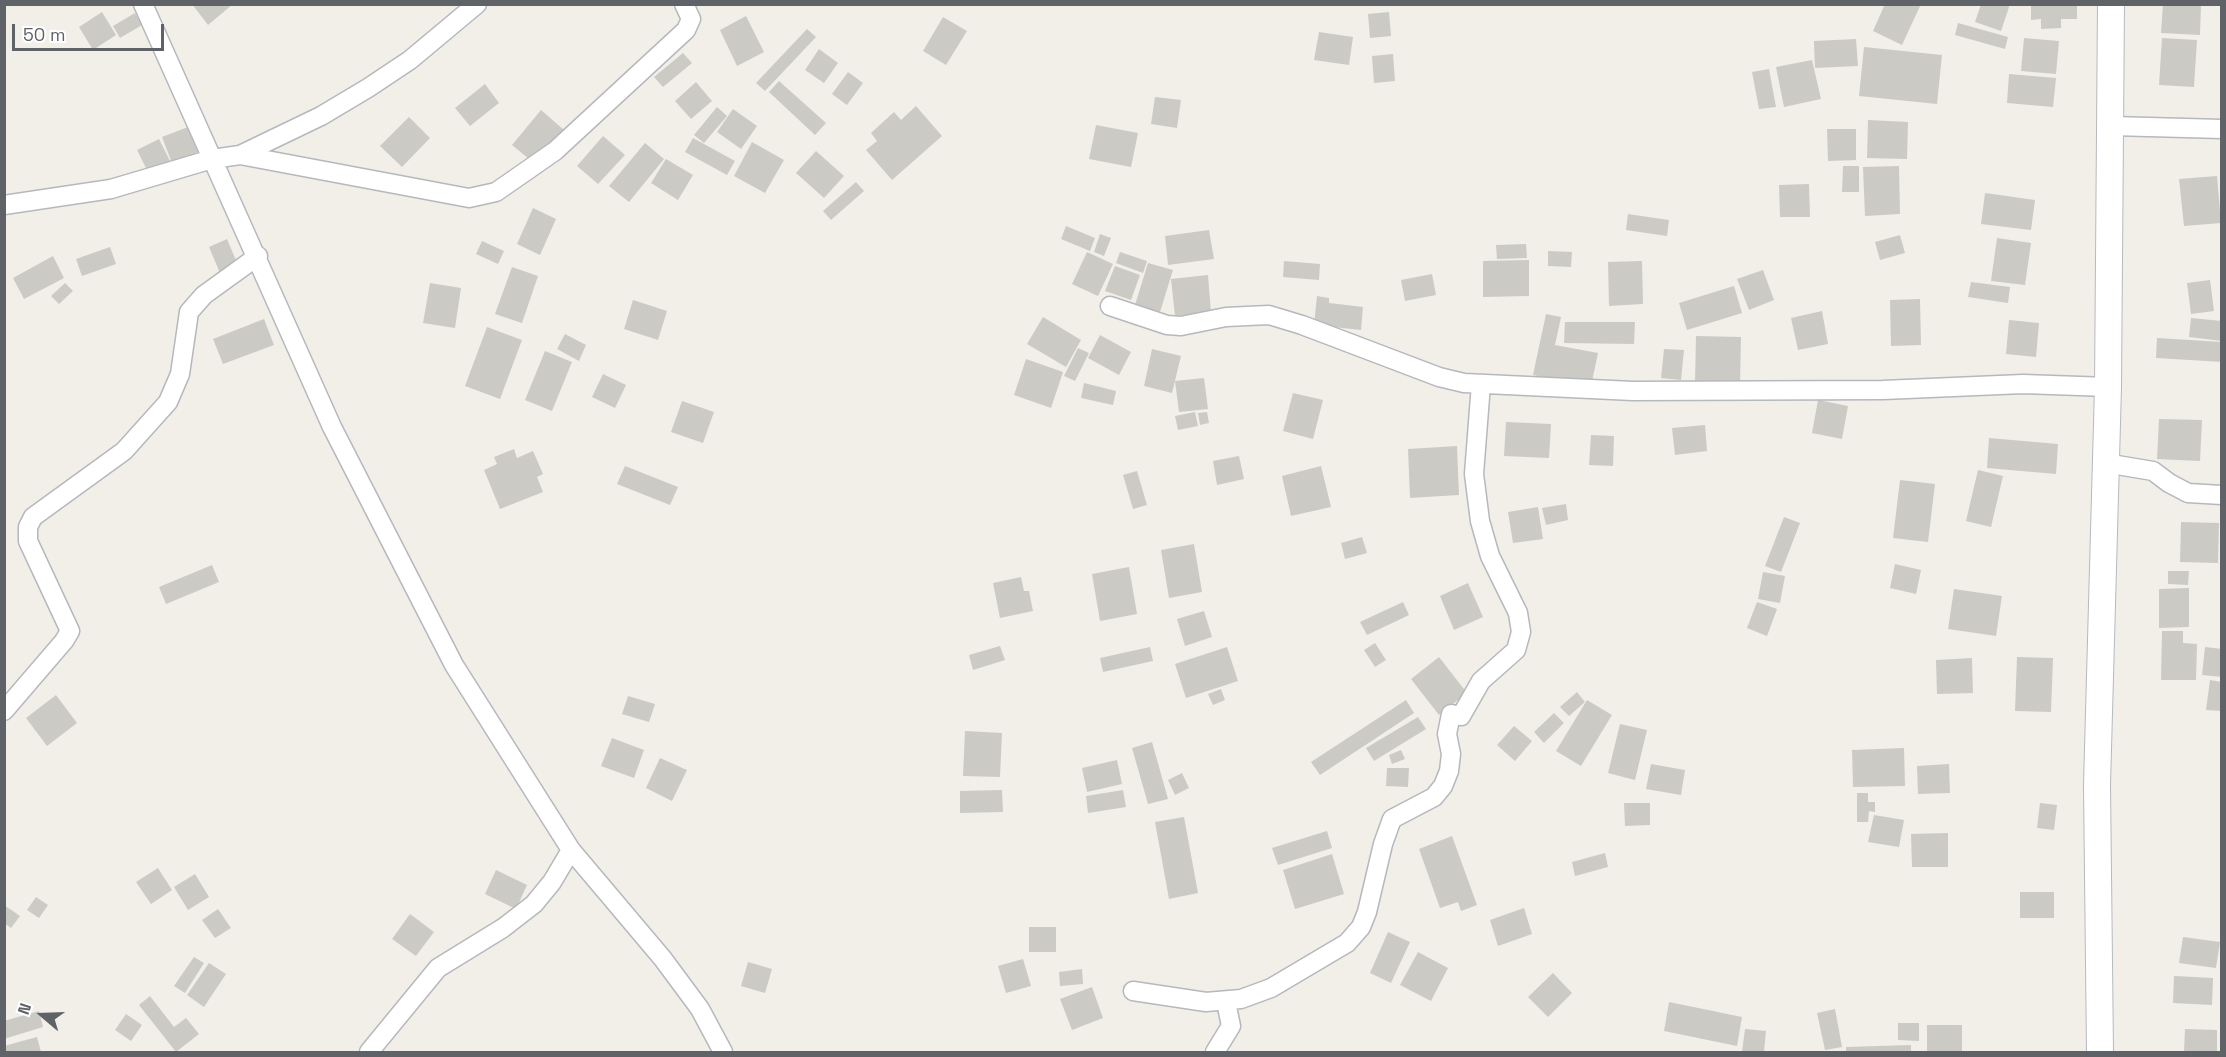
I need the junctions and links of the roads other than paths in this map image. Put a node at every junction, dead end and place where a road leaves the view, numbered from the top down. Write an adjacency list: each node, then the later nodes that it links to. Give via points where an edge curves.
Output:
1 (143, 4): 8 (street)
2 (477, 4): 7 (street, via 410,60 368,88 321,116)
3 (684, 4): 7 (street, via 691,19 686,30 555,151 496,192 469,198)
4 (2111, 4): 5 (main road)
5 (2112, 126): 6 (street); 13 (main road)
6 (2222, 129)
7 (240, 155): 8 (street)
8 (212, 159): 9 (street, via 111,189); 10 (street)
9 (4, 205)
10 (258, 256): 16 (street, via 204,295 189,312 180,374 168,402 124,451 33,517 28,541 70,631); 17 (street, via 332,427 424,612)
11 (1110, 306): 12 (street, via 1181,326 1257,314 1276,317 1439,377)
12 (1481, 384): 13 (street, via 1633,391 1883,390 2023,384); 19 (street, via 1474,474 1480,521 1490,556 1518,613 1521,632 1516,650 1480,681 1461,716 1451,714 1447,734 1451,754 1443,786 1434,797 1392,819 1361,927 1347,943 1271,988)
13 (2108, 387): 14 (main road)
14 (2105, 463): 15 (street, via 2153,471 2188,493); 23 (main road, via 2097,785)
15 (2222, 495)
16 (4, 711)
17 (571, 850): 20 (street, via 534,904 438,968); 21 (street, via 700,1009)
18 (1132, 991): 19 (street)
19 (1226, 1002): 22 (street, via 1232,1026)
20 (369, 1053)
21 (723, 1053)
22 (1215, 1053)
23 (2100, 1053)

